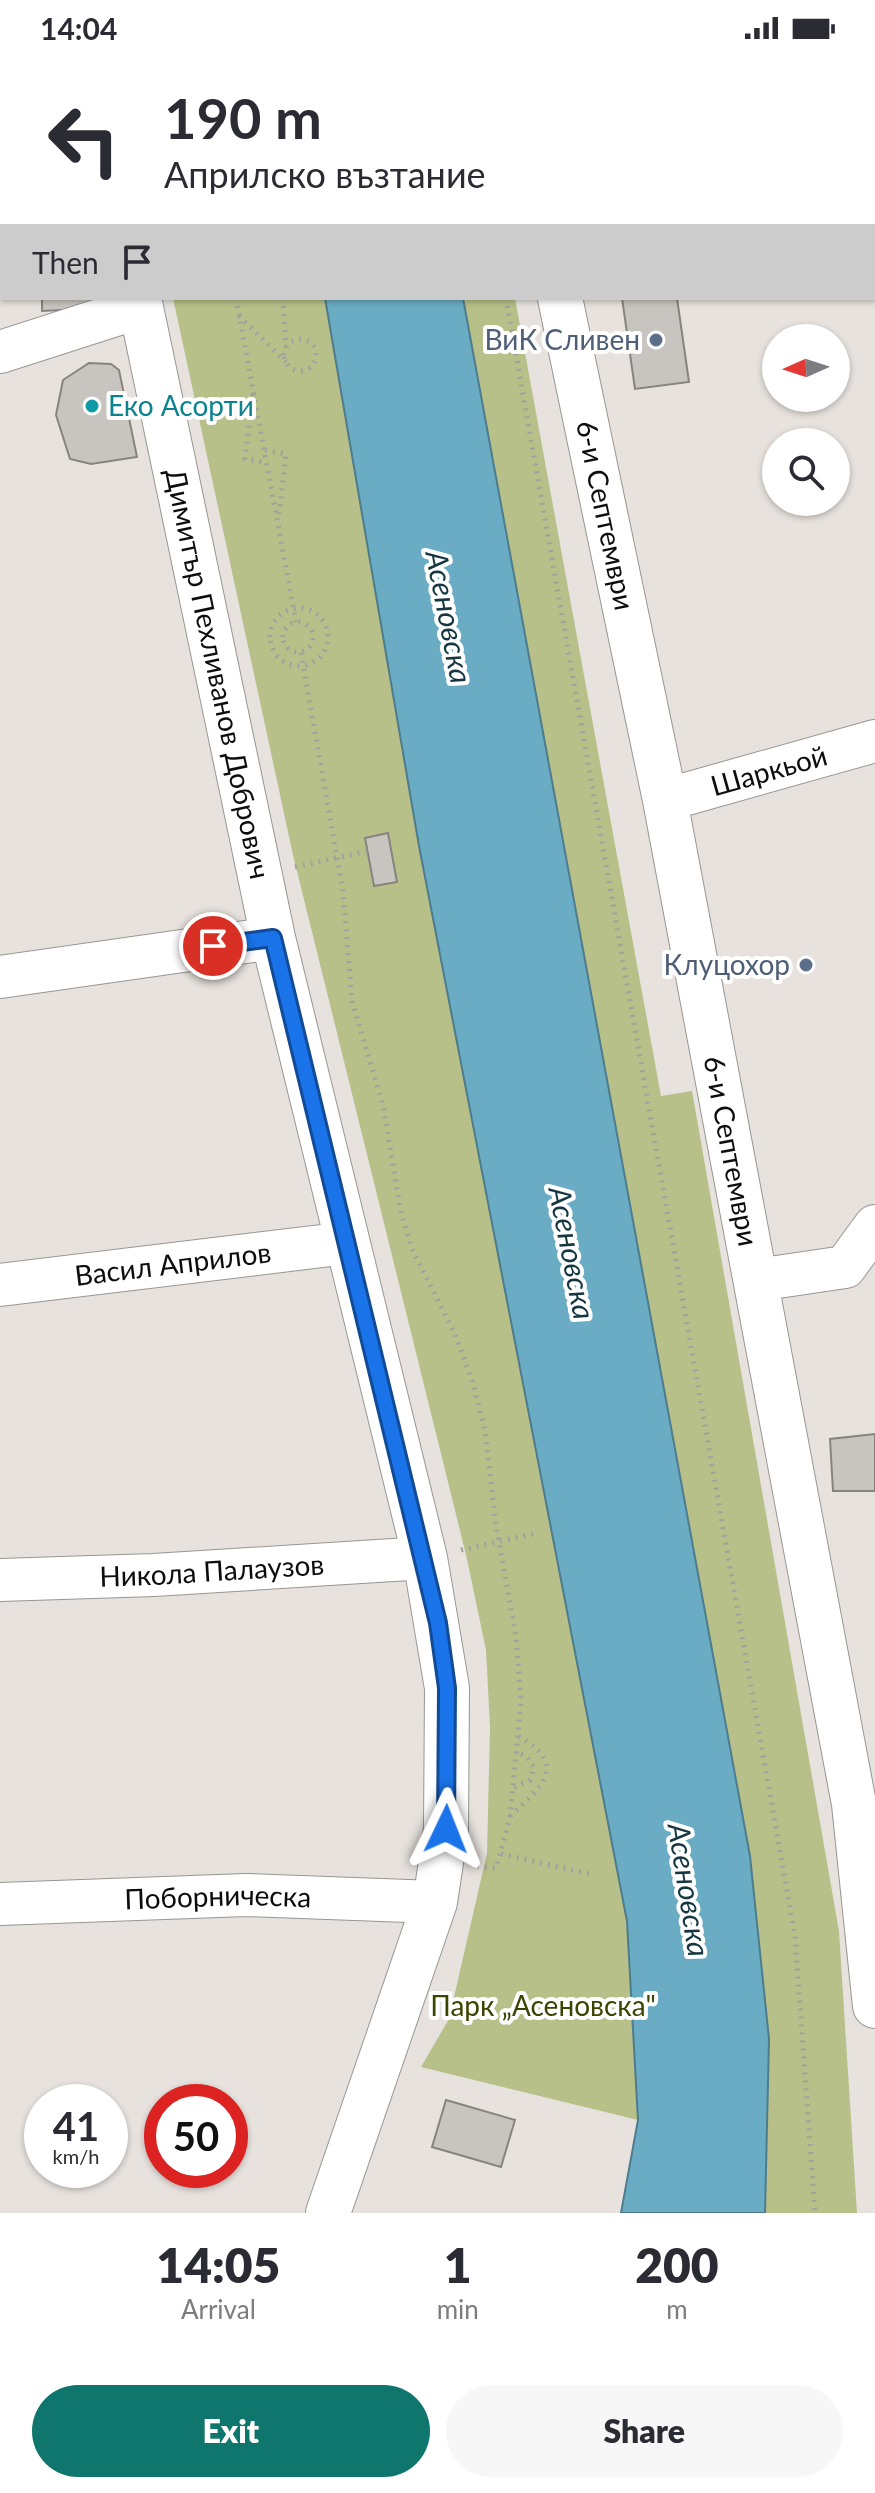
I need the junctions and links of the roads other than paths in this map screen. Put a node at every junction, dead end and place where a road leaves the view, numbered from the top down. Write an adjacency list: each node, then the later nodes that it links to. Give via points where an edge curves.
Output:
1 (560, 300): 5 (main road, 6-и Септември)
2 (139, 303): 3 (street); 6 (main road, Димитър Пехливанов Добрович)
3 (0, 352)
4 (875, 741): 5 (street, Шаркьой)
5 (665, 800): 11 (main road, 6-и Септември)
6 (273, 938): 7 (street); 9 (main road, Димитър Пехливанов Добрович)
7 (0, 977)
8 (875, 1226): 10 (street)
9 (347, 1243): 12 (street, Васил Априлов); 13 (main road, Димитър Пехливанов Добрович)
10 (860, 1274): 11 (street)
11 (757, 1280): 17 (main road, 6-и Септември, via 854,1804)
12 (0, 1285)
13 (425, 1558): 14 (street, Никола Палаузов); 15 (main road, Димитър Пехливанов Добрович, via 447,1688 449,1756)
14 (0, 1580)
15 (438, 1884): 16 (street, Поборническа); 18 (main road, Димитър Пехливанов Добрович)
16 (0, 1904)
17 (875, 2006)
18 (328, 2213)

